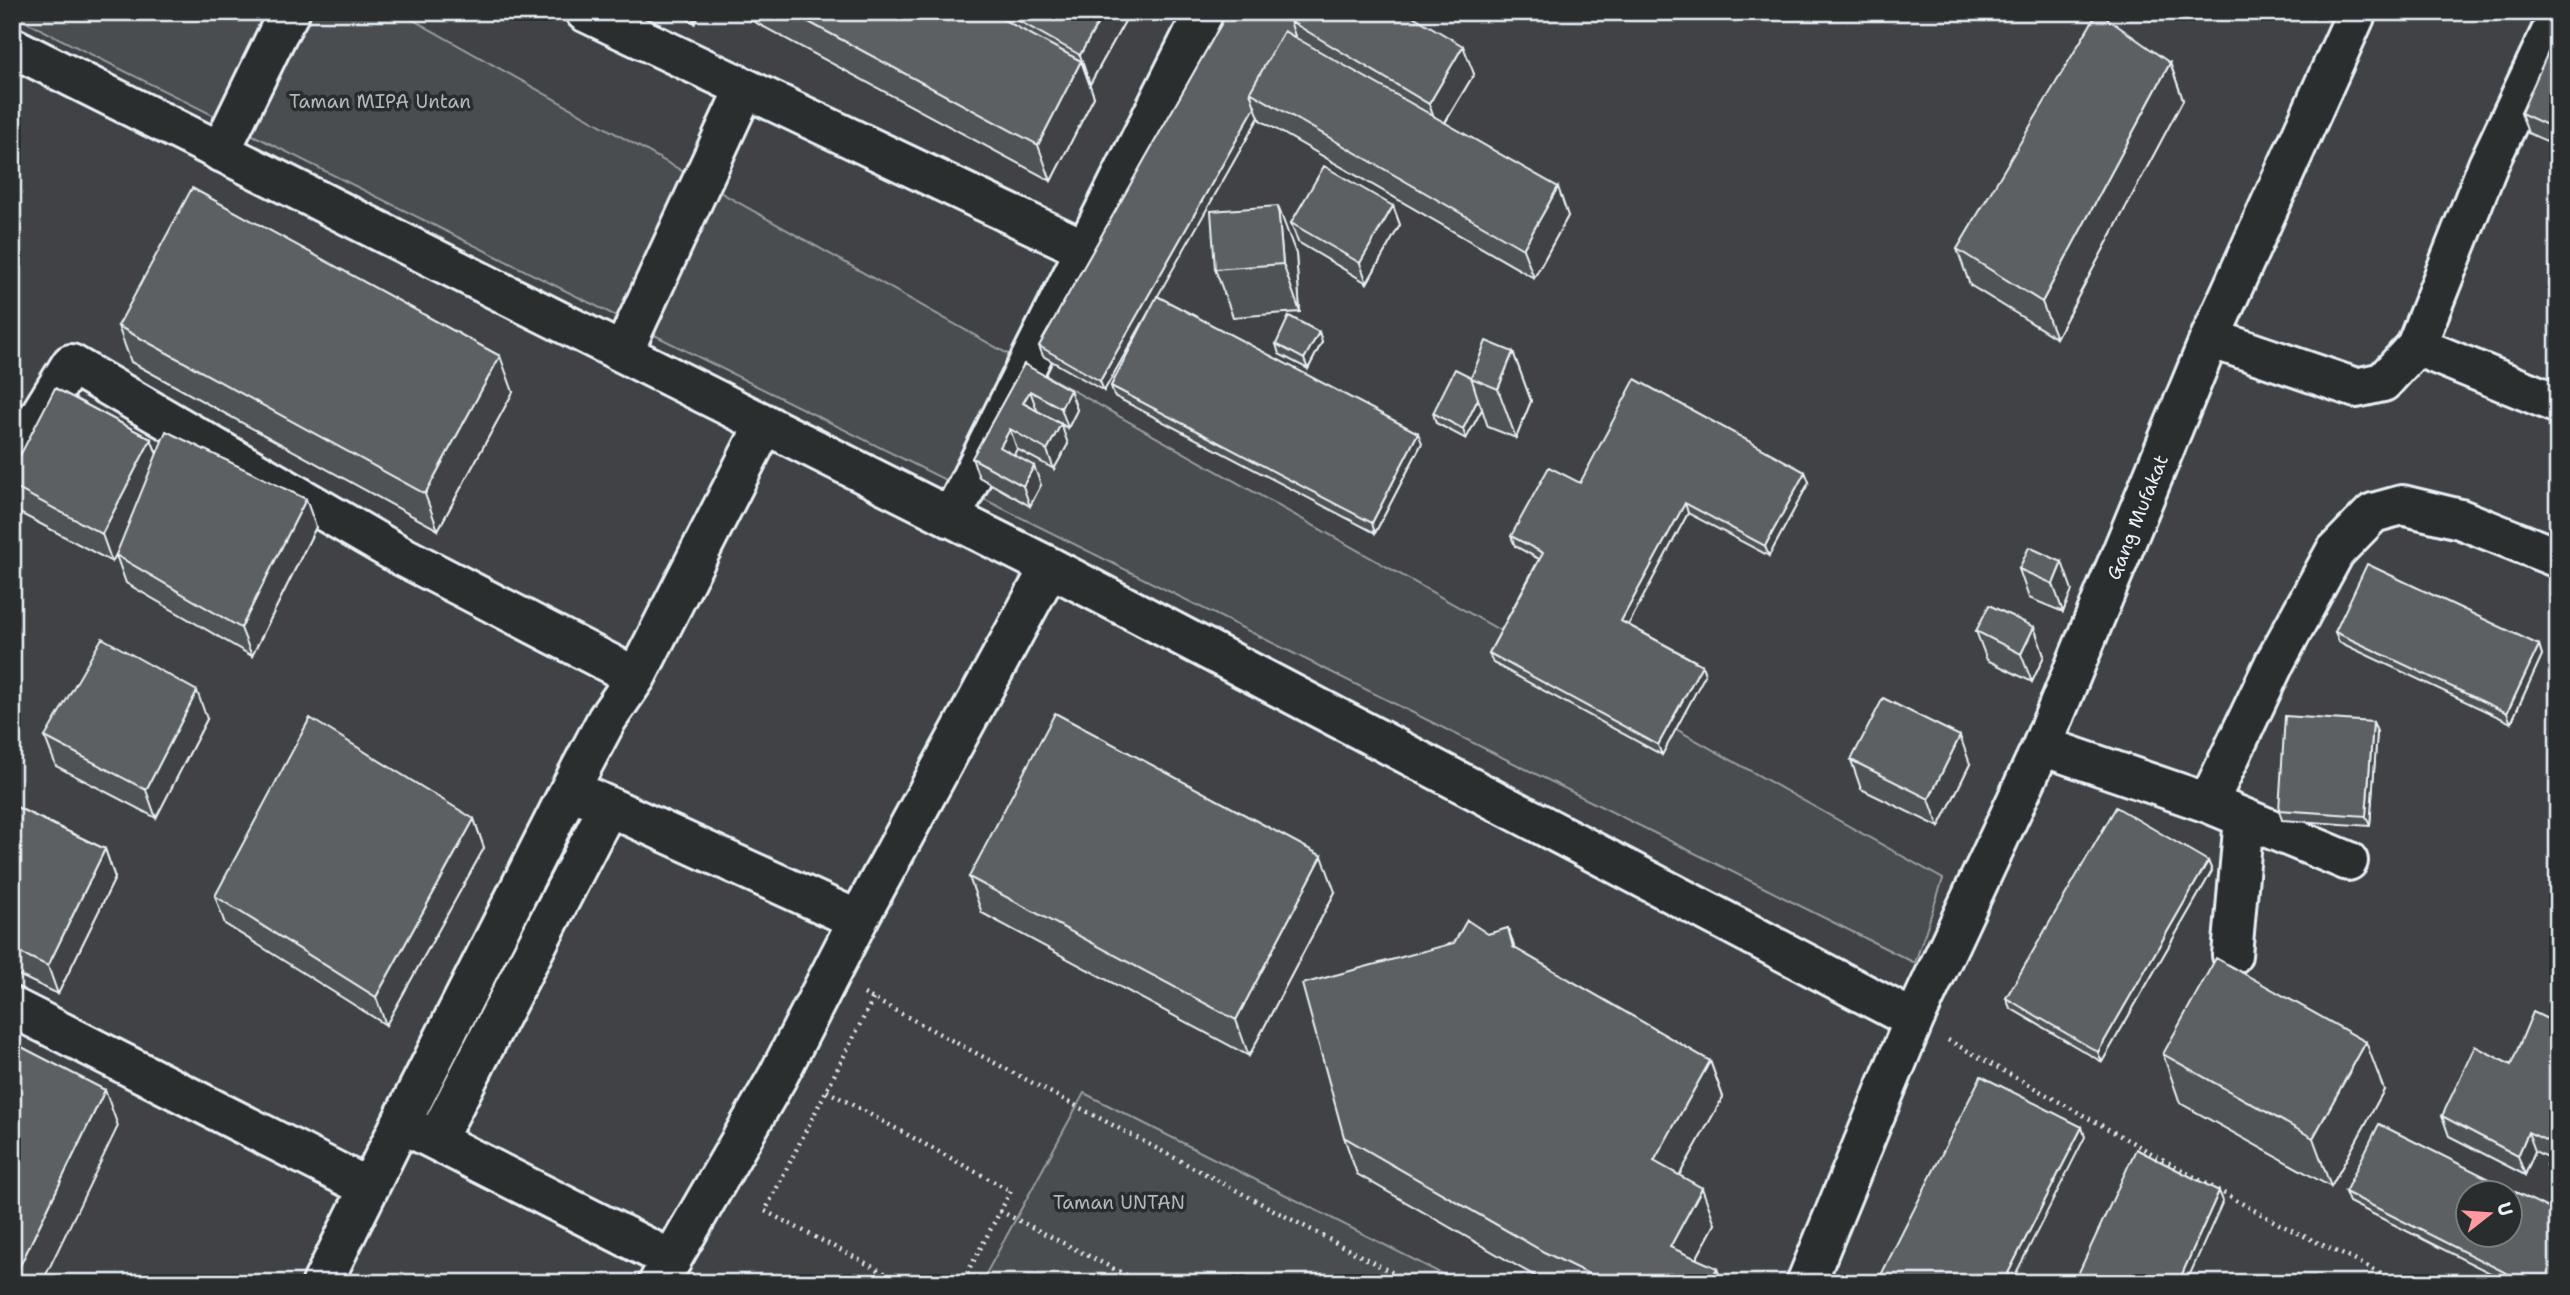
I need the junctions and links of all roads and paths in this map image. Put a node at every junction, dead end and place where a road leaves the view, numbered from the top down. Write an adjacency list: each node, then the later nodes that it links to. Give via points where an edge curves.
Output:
1 (290, 12): 8 (street)
2 (585, 12): 7 (street)
3 (1204, 12): 9 (street)
4 (2357, 12): 10 (street, Gang Mufakat)
5 (2558, 17): 11 (street, via 2488,165)
6 (12, 47): 8 (street)
7 (745, 88): 9 (street); 12 (street)
8 (220, 152): 12 (street)
9 (1084, 249): 16 (street)
10 (2210, 338): 11 (street, via 2356,388 2383,382); 20 (street, Gang Mufakat)
11 (2416, 346): 13 (street)
12 (622, 352): 14 (street)
13 (2558, 404)
14 (765, 425): 16 (street); 19 (street)
15 (12, 428): 19 (street, via 28,434 71,364 398,554)
16 (951, 518): 18 (street)
17 (2558, 558): 22 (street, via 2460,519 2402,505 2373,513 2335,552)
18 (1050, 567): 26 (street); 31 (street)
19 (636, 677): 21 (street, via 607,719)
20 (2042, 746): 22 (street); 31 (street, Gang Mufakat)
21 (570, 789): 23 (street); 33 (street)
22 (2208, 803): 24 (street)
23 (608, 807): 26 (street); 34 (street)
24 (2244, 818): 25 (street); 27 (street)
25 (2348, 861)
26 (858, 920): 28 (street)
27 (2232, 955)
28 (829, 975): 29 (path); 37 (street, via 778,1076)
29 (873, 999): 32 (path); 38 (path)
30 (12, 1007): 35 (street)
31 (1914, 1020): 44 (street, Gang Mufakat); 45 (path, via 2279,1224)
32 (827, 1091): 36 (path, via 1011,1191); 40 (path, via 765,1211)
33 (401, 1123): 34 (street); 35 (street)
34 (436, 1140): 37 (street)
35 (369, 1188): 39 (street)
36 (1000, 1211): 41 (path); 42 (path)
37 (665, 1271)
38 (1411, 1282): 43 (path)
39 (322, 1283)
40 (904, 1283)
41 (962, 1283)
42 (1142, 1283)
43 (1364, 1283)
44 (1806, 1283)
45 (2402, 1283)

